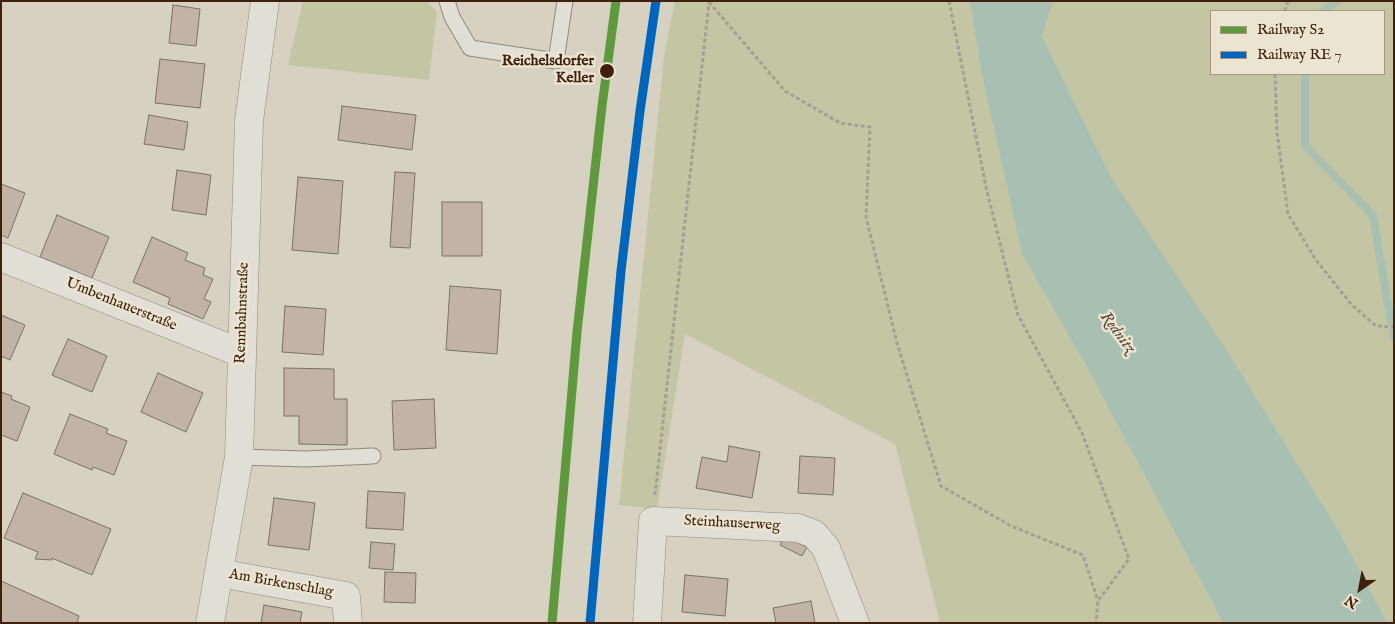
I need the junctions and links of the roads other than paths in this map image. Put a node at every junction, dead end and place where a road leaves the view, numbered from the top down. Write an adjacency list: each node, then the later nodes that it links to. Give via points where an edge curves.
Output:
1 (265, 1): 5 (street, Rennbahnstraße, via 249,121)
2 (447, 1): 3 (lane, via 452,17 470,48 556,61)
3 (564, 1)
4 (1, 257): 5 (street, Umbenhauerstraße)
5 (241, 353): 7 (street, Rennbahnstraße)
6 (374, 456): 7 (lane)
7 (239, 457): 8 (street, Rennbahnstraße)
8 (219, 573): 9 (street, Rennbahnstraße); 10 (street, Am Birkenschlag, via 346,596)
9 (210, 623)
10 (348, 623)
11 (647, 623): 12 (street, Steinhauserweg, via 653,521 798,528 814,534 826,548)
12 (855, 623)

